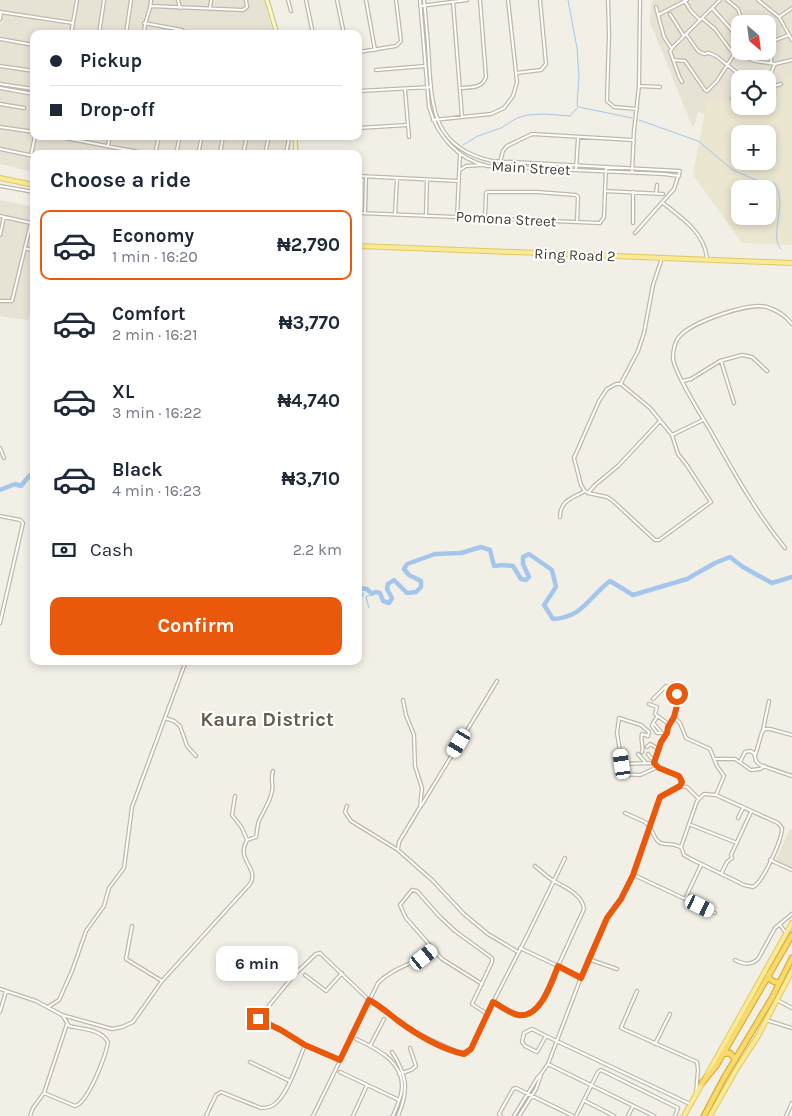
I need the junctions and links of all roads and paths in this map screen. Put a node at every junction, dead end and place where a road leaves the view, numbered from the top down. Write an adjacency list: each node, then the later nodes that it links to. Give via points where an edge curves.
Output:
1 (77, 0): 43 (street)
2 (104, 0): 46 (street)
3 (131, 0): 47 (street)
4 (151, 0): 27 (street)
5 (178, 0): 31 (street)
6 (211, 0): 34 (street)
7 (246, 0): 34 (street, via 247,7 243,10)
8 (267, 0): 50 (street)
9 (288, 0): 35 (street)
10 (306, 0): 51 (street)
11 (337, 0): 52 (street)
12 (366, 0): 61 (street)
13 (396, 0): 61 (street, via 402,41 396,46)
14 (420, 0): 28 (street, Main Street)
15 (424, 0): 29 (street, Main Street)
16 (467, 0): 26 (street)
17 (480, 0): 90 (street, via 486,77 479,86)
18 (508, 0): 78 (street)
19 (540, 0): 78 (street, via 546,64 538,70)
20 (608, 0): 97 (street, via 607,101 614,106)
21 (640, 0): 83 (street)
22 (685, 0): 37 (street); 42 (street)
23 (720, 0): 32 (street)
24 (727, 0): 39 (street)
25 (758, 0): 40 (street)
26 (453, 2): 29 (street); 90 (street)
27 (151, 6): 31 (street); 44 (street)
28 (420, 6): 29 (street); 73 (street, Main Street)
29 (424, 6): 86 (street, Main Street)
30 (656, 7): 38 (street)
31 (180, 8): 34 (street)
32 (711, 8): 42 (street); 53 (street)
33 (792, 8): 40 (street)
34 (210, 9)
35 (291, 11)
36 (0, 12): 41 (street); 43 (street)
37 (669, 12): 38 (street); 54 (street)
38 (658, 15): 60 (street, via 664,37)
39 (740, 15)
40 (779, 17): 55 (street)
41 (0, 19)
42 (701, 19): 54 (street); 62 (street, via 712,26)
43 (74, 23): 45 (street)
44 (144, 23): 48 (street); 49 (street)
45 (72, 30)
46 (100, 30)
47 (127, 30)
48 (144, 30)
49 (182, 30)
50 (276, 30)
51 (312, 30)
52 (343, 30)
53 (731, 30)
54 (685, 35): 60 (street); 71 (street, via 698,51 709,53)
55 (789, 35): 57 (street); 58 (street)
56 (0, 39): 59 (street)
57 (792, 40)
58 (776, 41)
59 (30, 43)
60 (672, 49): 65 (street)
61 (376, 50): 63 (street)
62 (731, 50)
63 (362, 52)
64 (731, 57): 71 (street)
65 (673, 60): 71 (street, via 685,61 706,91); 79 (street)
66 (753, 60): 69 (street)
67 (771, 60): 69 (street)
68 (792, 60): 70 (street)
69 (771, 63): 70 (street)
70 (775, 64): 77 (street)
71 (728, 65): 76 (street)
72 (0, 66): 74 (street)
73 (425, 66): 75 (street); 85 (street, Main Street)
74 (30, 70)
75 (376, 70)
76 (733, 70)
77 (773, 70)
78 (516, 73): 98 (street, via 515,92 504,108 492,114)
79 (682, 82)
80 (0, 84): 84 (street)
81 (781, 84): 82 (street)
82 (776, 85)
83 (639, 86): 87 (street); 97 (street)
84 (18, 87): 89 (street); 92 (street)
85 (426, 87): 86 (street); 91 (street); 99 (street, Main Street)
86 (431, 87): 100 (street, Main Street)
87 (660, 87)
88 (0, 88): 92 (street)
89 (30, 88)
90 (460, 88): 98 (street)
91 (405, 89): 93 (street); 101 (street)
92 (17, 91): 94 (street)
93 (362, 92)
94 (30, 93)
95 (0, 104): 96 (street)
96 (24, 108)
97 (637, 109): 109 (street)
98 (462, 117): 100 (street)
99 (433, 120): 100 (street); 115 (street, Main Street, via 445,140)
100 (437, 120): 113 (street, Main Street)
101 (408, 125): 103 (street); 106 (street)
102 (0, 126): 104 (street)
103 (362, 128)
104 (30, 131)
105 (578, 136): 109 (street); 119 (street, via 529,135 507,146); 121 (street)
106 (409, 137)
107 (76, 140): 110 (street)
108 (109, 140): 110 (street)
109 (634, 140): 123 (street)
110 (108, 146): 112 (street)
111 (0, 149): 116 (street)
112 (128, 150)
113 (461, 150): 114 (street, Main Street); 115 (street)
114 (466, 152): 117 (street); 119 (street, Main Street)
115 (460, 153): 117 (street, Main Street); 118 (street)
116 (30, 155)
117 (464, 156): 118 (street); 120 (street, Main Street)
118 (460, 162): 125 (street)
119 (500, 162): 121 (street, Main Street)
120 (484, 165): 125 (street, via 466,166); 126 (street, Main Street)
121 (576, 166): 122 (street, Main Street); 126 (street)
122 (606, 167): 123 (street, Main Street); 128 (street, Pomona Street)
123 (632, 168): 124 (street, Main Street); 129 (street)
124 (646, 168): 127 (street, Main Street); 130 (street)
125 (460, 170): 138 (street)
126 (576, 170): 128 (street, Main Street)
127 (665, 170): 131 (street); 133 (street, Main Street, via 680,170)
128 (605, 172): 129 (street, Main Street); 143 (street, Pomona Street)
129 (632, 173): 130 (street, Main Street)
130 (646, 173): 131 (street, Main Street)
131 (664, 174): 133 (street, Main Street)
132 (362, 176): 134 (street)
133 (679, 176): 147 (street, via 674,189)
134 (366, 177): 136 (street); 148 (street)
135 (0, 178): 139 (main road)
136 (397, 178): 137 (street); 149 (street)
137 (427, 179): 138 (street); 151 (street)
138 (459, 181): 153 (street)
139 (30, 184)
140 (657, 185): 145 (street)
141 (0, 186): 142 (street)
142 (30, 191)
143 (605, 191): 144 (street); 156 (street, Pomona Street, via 602,222)
144 (633, 192): 145 (street); 157 (street)
145 (656, 194): 146 (street)
146 (663, 194)
147 (663, 202): 159 (street); 165 (street, via 697,234)
148 (364, 214): 149 (street, Pomona Street)
149 (395, 214): 151 (street, Pomona Street)
150 (0, 216): 152 (street)
151 (426, 216): 153 (street, Pomona Street)
152 (4, 217): 155 (street); 160 (street)
153 (457, 217): 154 (street, Pomona Street)
154 (485, 218): 156 (street, Pomona Street); 156 (street, via 487,192 537,192 576,195)
155 (30, 222)
156 (577, 222)
157 (633, 222)
158 (30, 232): 162 (street)
159 (635, 233)
160 (0, 234)
161 (362, 246): 164 (main road, Ring Road 2)
162 (25, 248): 163 (street); 167 (street, via 12,301)
163 (30, 250)
164 (662, 258): 165 (main road, Ring Road 2); 172 (street, via 644,333)
165 (707, 259): 166 (main road, Ring Road 2)
166 (792, 263)
167 (0, 301)
168 (792, 324): 171 (street, via 779,313 761,306 751,306 701,322 685,332 676,343 674,363)
169 (721, 361): 170 (street, via 750,356); 171 (street); 173 (street)
170 (767, 371)
171 (683, 381): 174 (street)
172 (621, 384): 175 (street, via 650,408); 179 (street, via 612,386 601,397 574,458 581,485)
173 (734, 403)
174 (703, 420): 176 (street); 182 (street, via 757,511)
175 (660, 421): 176 (street); 179 (street, via 618,466)
176 (672, 435): 179 (street, via 678,454 710,503 661,539 655,540 610,498)
177 (0, 448): 178 (street)
178 (4, 458)
179 (587, 492): 181 (street, via 567,500)
180 (0, 516): 183 (street, via 23,523)
181 (560, 517)
182 (785, 548)
183 (0, 623)
184 (184, 665): 195 (street)
185 (497, 681): 222 (street)
186 (667, 682): 188 (street)
187 (678, 685): 188 (street)
188 (667, 686): 189 (street); 194 (street, via 679,698)
189 (653, 699)
190 (403, 700): 222 (street, via 414,735 415,766 422,788)
191 (769, 701): 197 (street)
192 (649, 704): 193 (street, via 657,707)
193 (657, 716): 196 (street); 198 (street, via 652,726 657,733)
194 (674, 717): 196 (street); 207 (street, via 686,738 710,749)
195 (164, 718): 205 (street, via 180,726 187,746); 270 (street, via 132,807 124,868 109,888 104,906 86,931 59,1000)
196 (670, 724): 198 (street)
197 (763, 730): 199 (street); 206 (street)
198 (665, 735): 201 (street)
199 (792, 735)
200 (647, 747): 201 (street, via 650,744)
201 (659, 749): 209 (street)
202 (642, 752): 208 (street, via 641,736 648,736 649,732 641,725 619,718 617,733 622,764)
203 (638, 754): 208 (street)
204 (648, 754): 209 (street)
205 (196, 756)
206 (755, 756): 210 (street, via 748,750); 211 (street, via 758,763)
207 (714, 759): 210 (street); 217 (street, via 724,776)
208 (645, 762): 209 (street)
209 (654, 762): 212 (street)
210 (740, 762): 211 (street, via 751,770)
211 (765, 766): 215 (street)
212 (658, 767): 214 (street, via 640,775); 216 (street, via 681,776)
213 (273, 771): 228 (street, via 272,793 258,822 256,837)
214 (620, 774)
215 (792, 776)
216 (680, 786): 219 (street, via 687,787); 227 (street, via 660,797)
217 (716, 795): 219 (street, via 704,794); 221 (street)
218 (235, 796): 228 (street, via 232,815)
219 (698, 798): 226 (street)
220 (347, 806): 231 (street, via 346,814 351,821)
221 (743, 808): 223 (street); 225 (street)
222 (418, 810): 231 (street, via 399,842)
223 (751, 812): 229 (street); 233 (street, via 781,826 780,838)
224 (624, 813): 227 (street)
225 (738, 818)
226 (690, 824): 229 (street); 230 (street)
227 (650, 827): 230 (street, via 660,845); 238 (street)
228 (247, 840): 261 (street, via 243,853 252,873 252,882)
229 (737, 843): 237 (street)
230 (682, 847): 234 (street, via 684,855)
231 (398, 850): 250 (street, via 464,914 488,934)
232 (564, 858): 239 (street)
233 (770, 860): 236 (street); 237 (street, via 754,887)
234 (701, 865): 237 (street); 240 (street)
235 (535, 866): 239 (street)
236 (792, 870)
237 (721, 874)
238 (633, 875): 240 (street); 251 (street)
239 (553, 880): 248 (street); 254 (street, via 569,889 585,908)
240 (685, 899): 241 (street)
241 (715, 913)
242 (792, 914): 244 (street)
243 (792, 923): 246 (main road)
244 (780, 925): 246 (street); 253 (street, via 754,963)
245 (132, 926): 261 (street, via 126,959)
246 (786, 933): 298 (main road)
247 (792, 935): 259 (highway)
248 (520, 948): 250 (street); 254 (street)
249 (434, 950): 263 (street, via 448,964); 263 (street, via 400,908 414,890 455,931 491,957 492,962); 267 (street, via 381,979)
250 (518, 952): 269 (street)
251 (588, 958): 255 (street); 260 (street)
252 (792, 958): 262 (highway)
253 (735, 960)
254 (558, 966): 260 (street); 269 (street, via 542,1001 531,1012 519,1015)
255 (617, 969)
256 (792, 971): 268 (main road)
257 (342, 973): 258 (street, via 326,991); 267 (street); 284 (street, via 318,953 295,974 257,1019)
258 (305, 975)
259 (768, 975): 262 (highway, via 770,980); 288 (highway)
260 (581, 978): 282 (street)
261 (162, 981): 275 (street, via 133,1022 122,1027 112,1029)
262 (780, 982): 289 (highway)
263 (482, 984): 273 (street, via 472,1004)
264 (0, 989): 265 (street)
265 (6, 991): 270 (street); 272 (street)
266 (637, 991): 283 (street, via 621,1028)
267 (369, 1000): 273 (street, via 412,1031 464,1054 471,1049); 290 (street)
268 (777, 1000): 271 (street); 277 (main road)
269 (493, 1002): 273 (street)
270 (48, 1007): 275 (street)
271 (792, 1008)
272 (0, 1012)
273 (487, 1014)
274 (670, 1014): 283 (street)
275 (63, 1016): 278 (street)
276 (384, 1019): 285 (street)
277 (766, 1020): 279 (street); 326 (main road)
278 (67, 1024): 302 (street); 302 (street, via 104,1036 108,1042 105,1055 79,1105)
279 (792, 1028)
280 (546, 1036): 280 (street, via 532,1029 523,1035 522,1042 537,1052); 282 (street)
281 (356, 1039): 285 (street)
282 (557, 1041): 292 (street); 307 (street)
283 (655, 1044): 301 (street, via 697,1062)
284 (305, 1045): 290 (street); 297 (street)
285 (370, 1046): 295 (street, via 389,1058)
286 (410, 1048): 294 (street, via 416,1066)
287 (392, 1052): 294 (street)
288 (722, 1054): 289 (highway, via 730,1053); 298 (highway)
289 (735, 1059): 325 (highway)
290 (340, 1060): 312 (street)
291 (250, 1062): 297 (street)
292 (548, 1064): 296 (street); 300 (street)
293 (340, 1072): 299 (street)
294 (403, 1072): 295 (street); 315 (street, via 406,1095)
295 (399, 1074): 305 (street)
296 (541, 1074): 303 (street); 304 (street)
297 (290, 1081): 311 (street, via 280,1099 267,1108 255,1107 218,1093)
298 (702, 1082): 301 (main road)
299 (367, 1085): 305 (street); 313 (street)
300 (591, 1086): 306 (street); 309 (street); 323 (street, via 601,1070 678,1108)
301 (696, 1092): 307 (main road)
302 (44, 1093): 310 (street)
303 (528, 1095): 304 (street); 316 (street, via 514,1088 499,1114); 317 (street)
304 (532, 1096): 318 (street); 319 (street)
305 (400, 1100): 314 (street)
306 (584, 1101): 319 (street); 320 (street)
307 (690, 1104): 324 (main road)
308 (792, 1105): 327 (street)
309 (633, 1106): 321 (street); 322 (street)
310 (30, 1116)
311 (206, 1116)
312 (314, 1116)
313 (354, 1116)
314 (393, 1116)
315 (398, 1116)
316 (502, 1116)
317 (514, 1116)
318 (519, 1116)
319 (574, 1116)
320 (614, 1116)
321 (628, 1116)
322 (654, 1116)
323 (675, 1116)
324 (684, 1116)
325 (704, 1116)
326 (710, 1116)
327 (786, 1116)

